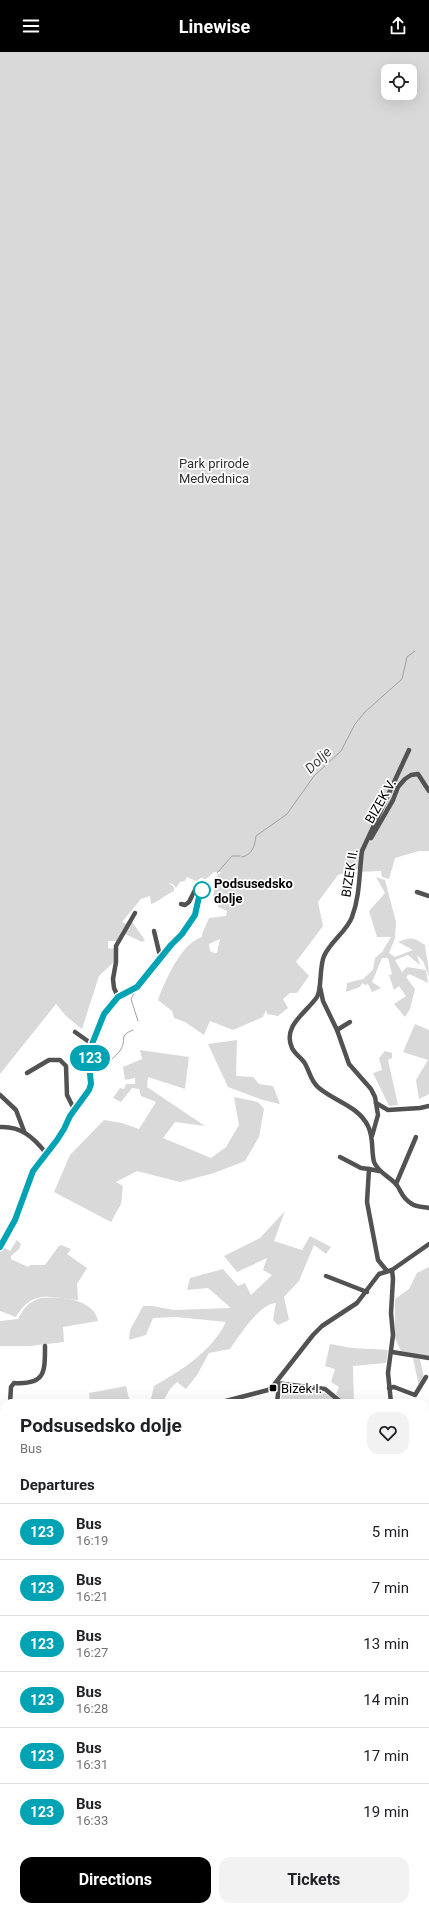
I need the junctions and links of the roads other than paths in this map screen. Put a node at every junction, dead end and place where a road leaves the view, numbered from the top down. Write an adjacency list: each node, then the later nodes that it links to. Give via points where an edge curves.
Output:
1 (409, 750): 3 (street, BIZEK II.)
2 (429, 791): 3 (street, BIZEK V., via 418,774 406,778 398,787 380,825)
3 (367, 840): 10 (street, BIZEK II., via 362,852 360,889 355,909 348,924 324,957)
4 (417, 892): 5 (street)
5 (429, 896)
6 (181, 904): 9 (street, via 189,902 196,888 204,887 200,892 195,915)
7 (135, 913): 11 (street, via 116,946 113,979)
8 (154, 931): 9 (street)
9 (163, 957): 11 (street, via 137,987)
10 (319, 984): 13 (street); 23 (street, BIZEK II., via 318,996 291,1029 290,1043 305,1064 312,1081 358,1112 365,1120)
11 (118, 997): 15 (street, via 104,1014)
12 (350, 1022): 13 (street)
13 (337, 1030): 18 (street, via 349,1064 371,1090)
14 (75, 1032): 15 (street)
15 (92, 1044): 20 (street, via 89,1064 91,1084)
16 (27, 1073): 20 (street, via 49,1060 60,1060 66,1066 67,1095)
17 (0, 1095): 22 (street, via 16,1110)
18 (376, 1102): 19 (street, via 388,1110); 23 (street, via 378,1120)
19 (429, 1106)
20 (74, 1109): 25 (street, via 64,1129)
21 (0, 1127): 22 (street)
22 (24, 1131): 25 (street, via 38,1142)
23 (372, 1136): 28 (street, BIZEK II., via 373,1155)
24 (416, 1137): 29 (street)
25 (46, 1153): 32 (street, via 33,1171 15,1220)
26 (340, 1157): 27 (street, via 361,1168)
27 (369, 1169): 28 (street); 35 (street, via 367,1202 378,1260)
28 (379, 1171): 29 (street)
29 (396, 1184): 30 (street, via 401,1195 412,1204)
30 (429, 1208)
31 (0, 1235): 32 (street)
32 (5, 1238): 34 (street)
33 (429, 1244): 35 (street)
34 (0, 1247)
35 (389, 1271): 37 (street, via 379,1274); 39 (street, via 393,1279)
36 (326, 1276): 37 (street)
37 (367, 1292): 42 (street, via 357,1303 313,1335)
38 (45, 1346): 44 (street, via 44,1373 38,1381 27,1384 14,1383 11,1387)
39 (392, 1352): 40 (street); 43 (street, via 388,1373)
40 (429, 1358)
41 (426, 1377): 43 (street, via 415,1395 394,1387)
42 (278, 1384): 45 (street, via 268,1390); 46 (street); 47 (street, via 324,1389)
43 (389, 1388): 48 (street)
44 (10, 1399)
45 (233, 1399)
46 (277, 1399)
47 (337, 1399)
48 (390, 1399)

